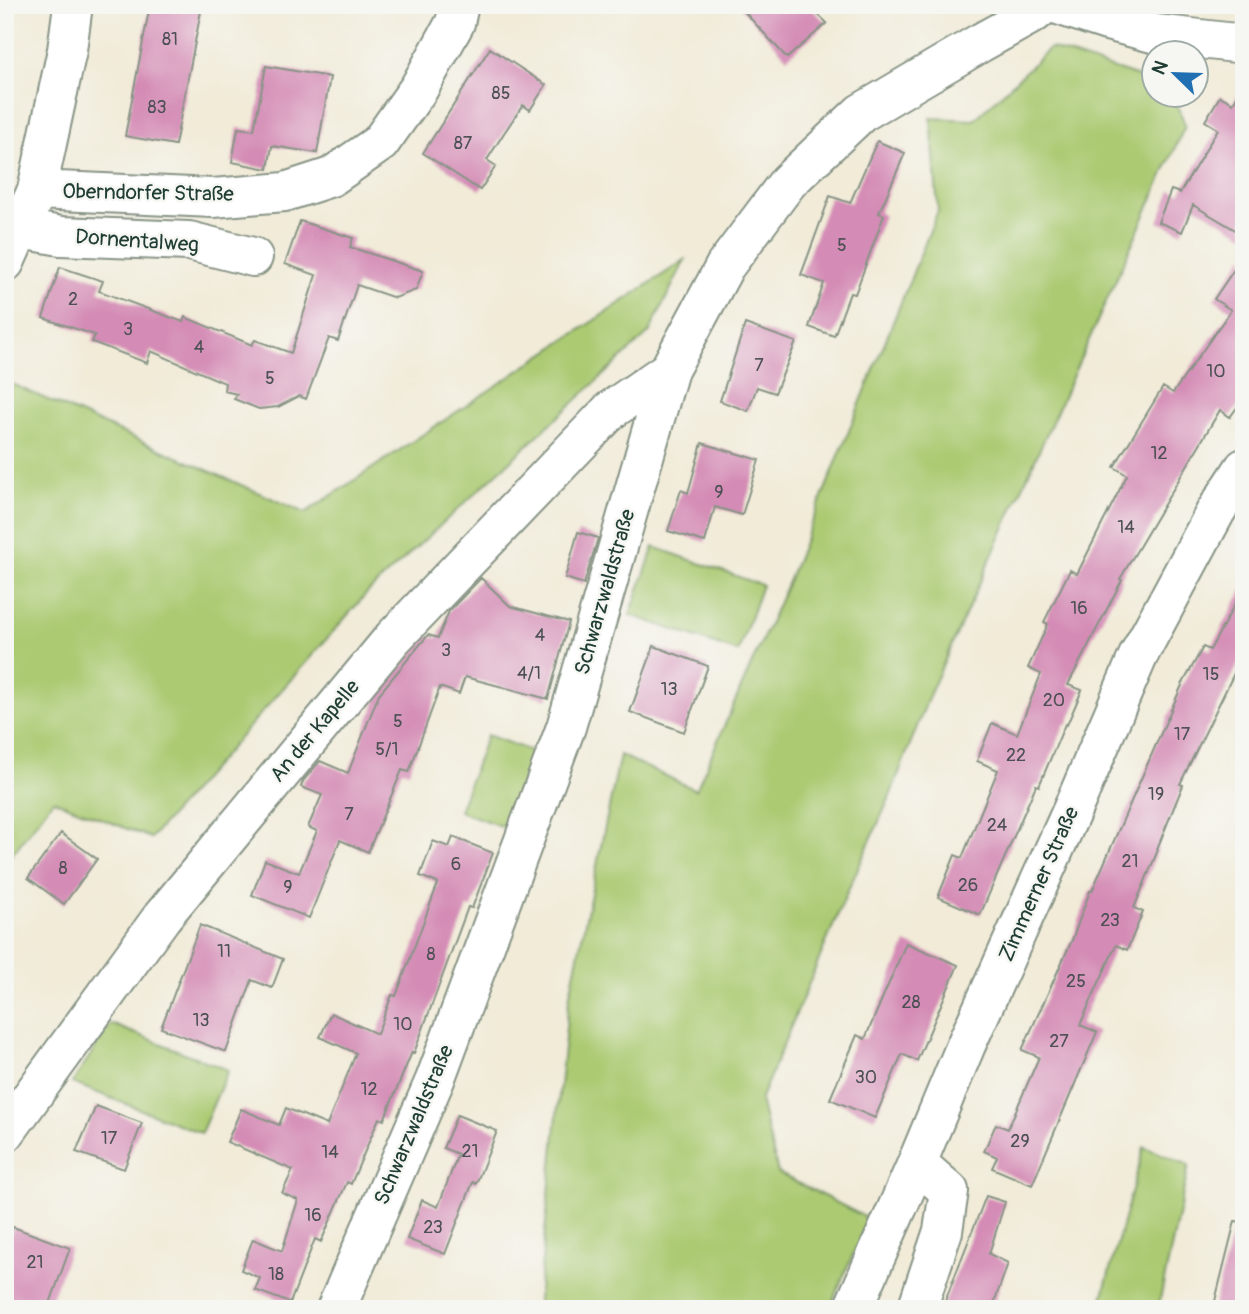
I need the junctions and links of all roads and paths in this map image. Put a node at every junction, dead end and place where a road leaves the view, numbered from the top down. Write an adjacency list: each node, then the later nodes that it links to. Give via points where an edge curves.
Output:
1 (73, 5): 6 (street, Oberndorfer Straße)
2 (459, 5): 6 (street, Oberndorfer Straße, via 455,23 419,88 380,143 331,177 285,192 213,198)
3 (1044, 5): 9 (street, Schwarzwaldstraße, via 861,113 788,182 725,266)
4 (1058, 5): 5 (street, via 1156,34)
5 (1244, 44)
6 (37, 190): 7 (street, Oberndorfer Straße)
7 (10, 238): 8 (street, Dornentalweg, via 189,242)
8 (253, 257)
9 (669, 370): 11 (street, An der Kapelle, via 611,410 393,638 162,917); 13 (street, Schwarzwaldstraße, via 566,727 435,1080)
10 (1244, 468): 12 (street, Zimmerner Straße, via 1139,654)
11 (5, 1132)
12 (917, 1163): 14 (street, Zimmerner Straße); 15 (street, via 949,1191 943,1231)
13 (336, 1309)
14 (853, 1309)
15 (917, 1309)

